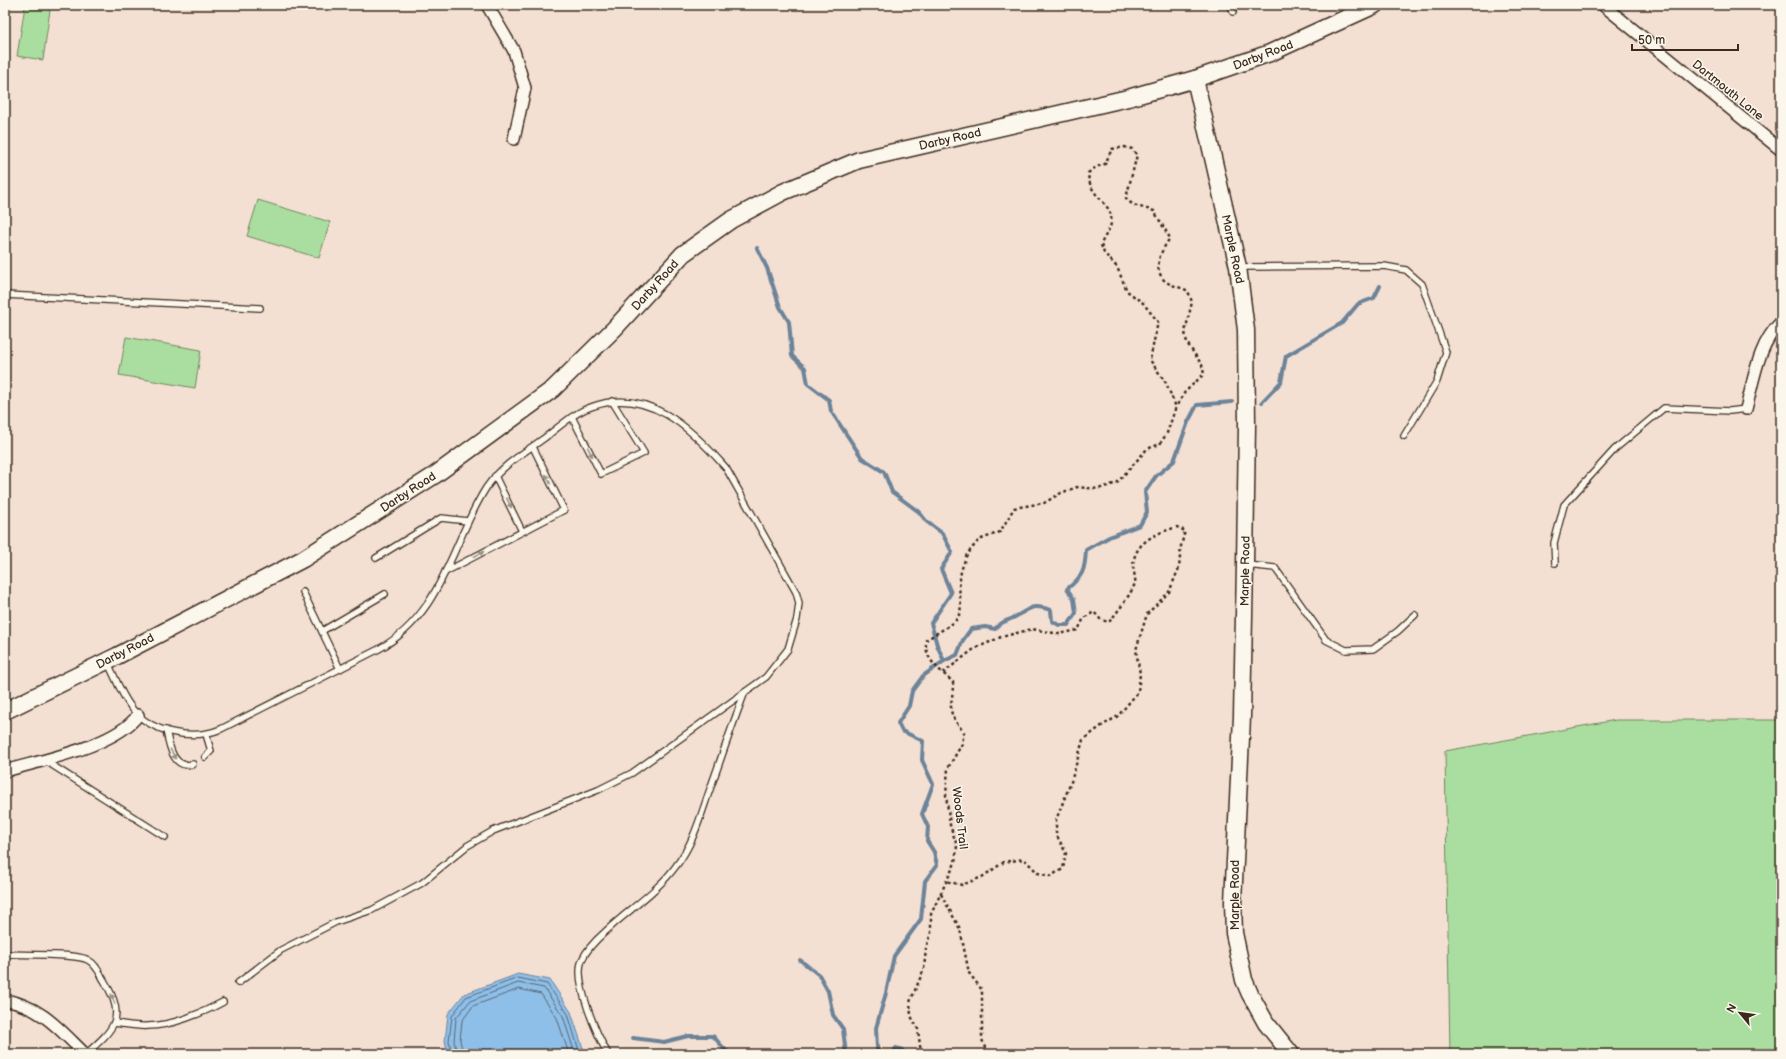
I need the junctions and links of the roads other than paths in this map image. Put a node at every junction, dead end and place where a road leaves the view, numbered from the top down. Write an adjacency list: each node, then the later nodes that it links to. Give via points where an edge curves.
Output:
1 (487, 5): 7 (street, via 514,51 524,88)
2 (1231, 5): 5 (lane)
3 (1375, 5): 6 (main road, Darby Road, via 1270,53)
4 (1603, 5): 8 (street, Dartmouth Lane)
5 (1233, 12)
6 (1194, 79): 9 (main road, Marple Road); 29 (main road, Darby Road, via 1128,98 859,160 783,192 731,220 683,254 553,390 435,475 303,559)
7 (514, 140)
8 (1781, 150)
9 (1238, 267): 16 (lane, via 1384,266 1406,270 1422,284 1446,352 1437,381); 23 (main road, Marple Road, via 1246,330)
10 (5, 295): 11 (lane)
11 (260, 308)
12 (1781, 322): 14 (street, via 1760,354)
13 (612, 401): 15 (lane, via 590,407); 15 (lane, one-way to 13, via 601,474 644,453); 31 (lane, via 634,401 658,410 685,427 713,453 726,468 796,592 800,603 788,649 766,677)
14 (1746, 409): 22 (lane, via 1730,411 1664,408 1615,449 1564,505 1554,543)
15 (572, 418): 17 (lane)
16 (1404, 436)
17 (532, 447): 18 (lane); 20 (lane, one-way to 17, via 564,510)
18 (495, 476): 19 (lane); 20 (lane, one-way to 20)
19 (468, 521): 21 (lane, via 441,518); 24 (lane)
20 (522, 531): 24 (lane, one-way to 20)
21 (376, 558)
22 (1555, 562)
23 (1245, 565): 27 (lane, via 1275,568 1326,640 1346,650 1373,648); 48 (main road, Marple Road, via 1234,933 1244,980 1250,994 1266,1023)
24 (445, 572): 30 (lane, via 434,596 407,630 392,642)
25 (303, 592): 28 (lane)
26 (385, 594): 28 (lane)
27 (1416, 615)
28 (322, 631): 30 (lane)
29 (107, 661): 32 (main road, Darby Road); 33 (lane, via 125,697)
30 (340, 669): 35 (lane, via 221,729)
31 (745, 692): 42 (lane, via 632,773 598,790 494,831 467,846 422,883 372,910 336,922 281,950); 47 (lane, via 691,844 676,866 655,889 625,912 596,941 582,960 581,976 586,1003 600,1041)
32 (5, 711)
33 (138, 715): 34 (lane); 37 (street, via 119,733 99,743)
34 (166, 730): 35 (lane, via 180,734); 38 (lane, one-way to 38, via 170,751 178,762 187,766)
35 (206, 734): 36 (lane, via 211,751)
36 (205, 758)
37 (43, 760): 39 (street); 40 (lane)
38 (193, 764)
39 (5, 771)
40 (165, 837)
41 (5, 954): 45 (lane, one-way to 41, via 114,998 96,967 88,960)
42 (238, 983)
43 (5, 1000): 46 (street, via 26,1005 46,1016)
44 (223, 1002): 45 (lane, via 206,1011 169,1023 149,1026)
45 (114, 1023): 46 (lane, via 102,1040)
46 (86, 1054)
47 (608, 1054)
48 (1291, 1054)

